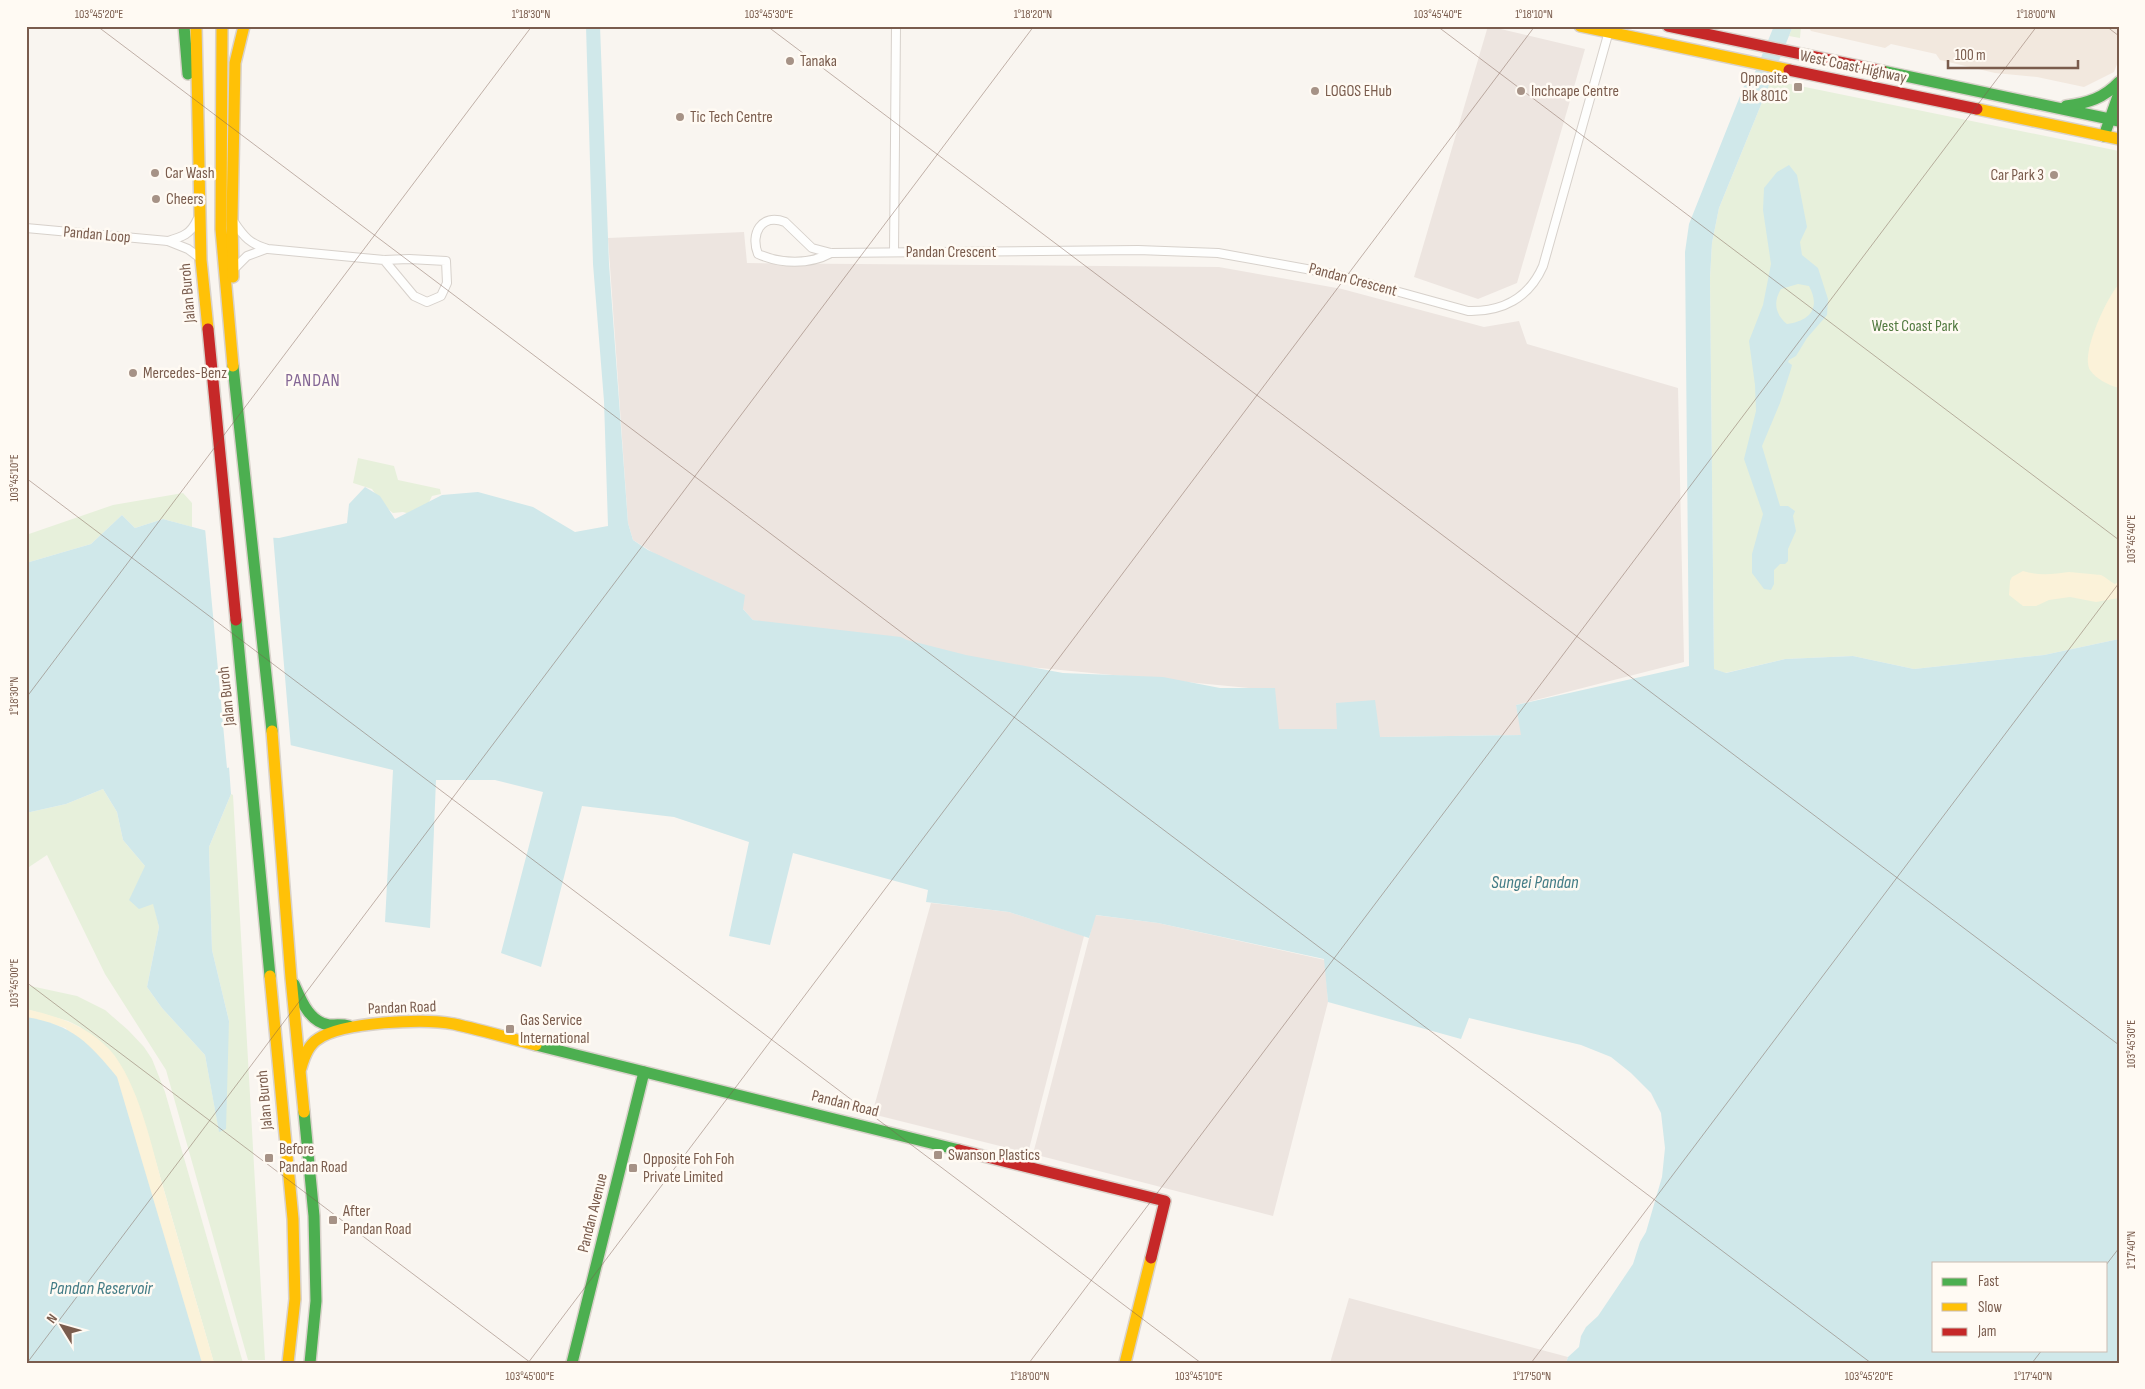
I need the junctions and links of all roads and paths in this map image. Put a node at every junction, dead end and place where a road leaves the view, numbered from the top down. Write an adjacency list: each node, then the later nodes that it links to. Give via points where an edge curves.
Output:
1 (184, 26): 13 (main road, via 191,112)
2 (196, 26): 13 (main road, Jalan Buroh)
3 (222, 26): 25 (main road, via 221,198)
4 (244, 26): 16 (main road, via 235,63)
5 (896, 26): 20 (street, Pandan Crescent)
6 (1580, 26): 8 (main road, West Coast Highway)
7 (1668, 26): 11 (main road, West Coast Highway)
8 (1610, 29): 14 (main road, West Coast Highway); 20 (street, Pandan Crescent, via 1540,271 1524,294 1491,310 1468,311 1325,271 1210,252)
9 (2119, 82): 11 (main road, via 2104,97)
10 (2119, 93): 12 (main road)
11 (2056, 108): 12 (main road, West Coast Highway)
12 (2116, 121): 14 (main road)
13 (199, 127): 15 (main road, Jalan Buroh)
14 (2112, 138)
15 (201, 211): 18 (street, Pandan Loop, via 193,229 183,237); 22 (main road, Jalan Buroh)
16 (232, 219): 19 (street, via 245,238); 24 (main road)
17 (26, 228): 18 (street, Pandan Loop)
18 (168, 241): 22 (street, Pandan Loop, via 188,249)
19 (268, 249): 23 (street); 24 (street, via 247,256)
20 (894, 252): 21 (street, Pandan Crescent)
21 (831, 253): 21 (street, Pandan Crescent, via 814,261 774,261 758,254 755,237 765,222 779,220 812,248)
22 (201, 260): 30 (main road, Jalan Buroh, via 293,1219 295,1299)
23 (384, 260): 23 (street, via 446,262 447,284 441,296 427,302 414,296)
24 (233, 270): 25 (main road, via 232,297)
25 (226, 301): 26 (main road, via 275,759)
26 (291, 978): 27 (main road, Pandan Road, via 303,1004 314,1016 326,1024); 28 (main road)
27 (352, 1027): 28 (main road, Pandan Road, via 315,1041 305,1054); 29 (main road, Pandan Road, via 420,1022 453,1024)
28 (301, 1070): 31 (main road, via 314,1216 316,1301)
29 (644, 1072): 32 (main road, Pandan Avenue); 33 (main road, Pandan Road, via 1165,1201)
30 (288, 1363)
31 (310, 1363)
32 (572, 1363)
33 (1125, 1363)

